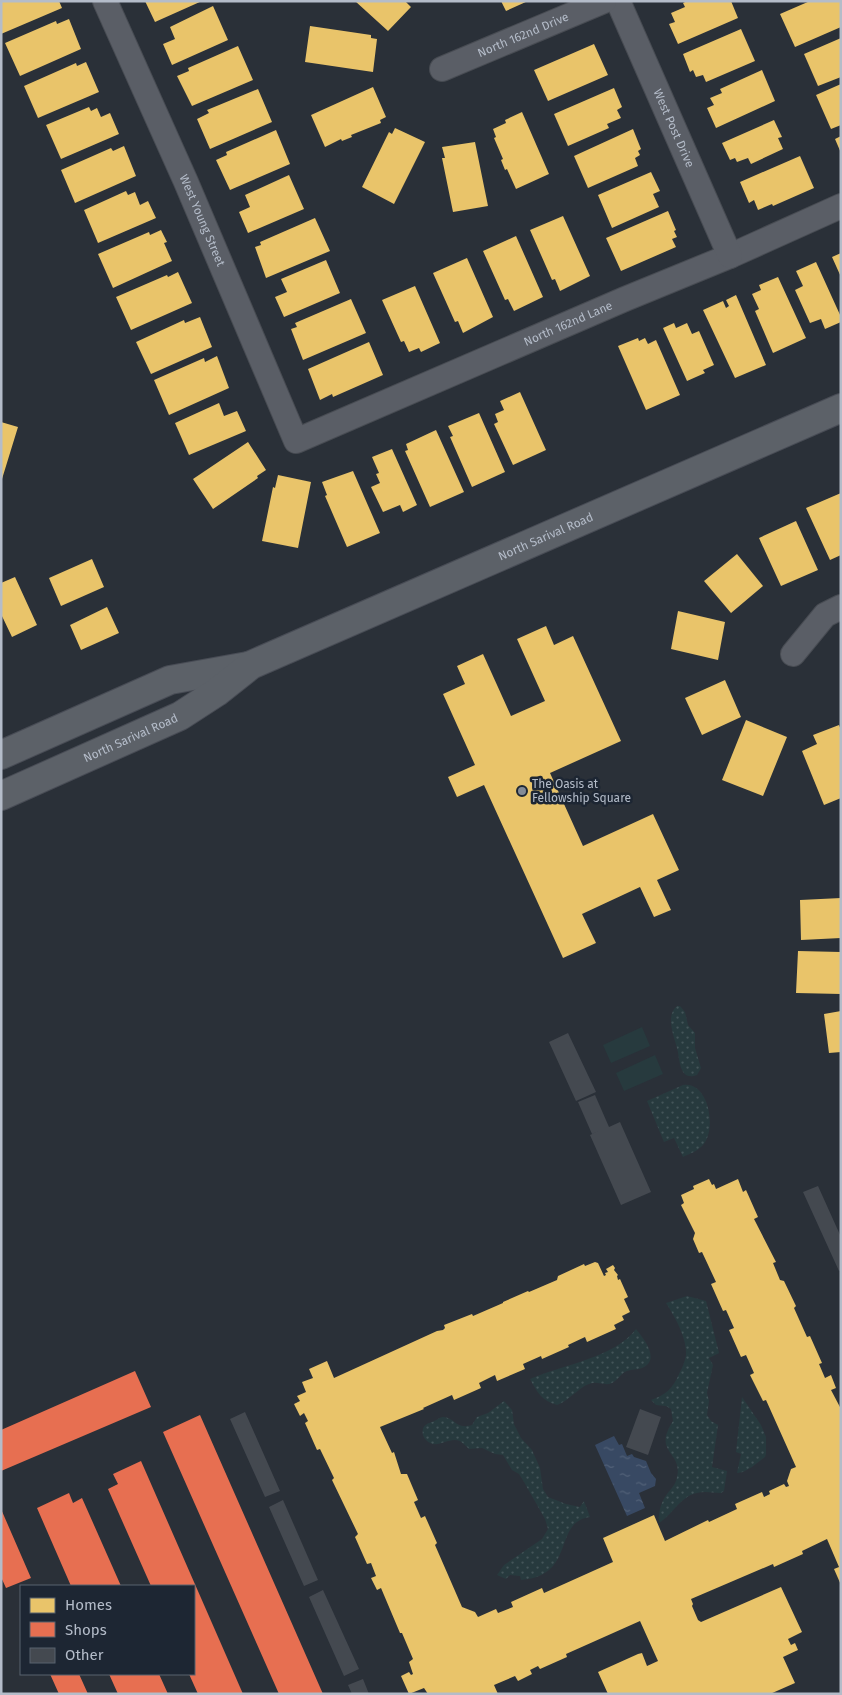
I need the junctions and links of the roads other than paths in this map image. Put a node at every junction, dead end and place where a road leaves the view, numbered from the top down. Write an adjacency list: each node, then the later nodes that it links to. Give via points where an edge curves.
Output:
1 (105, 1): 8 (street, West Young Street)
2 (604, 1): 4 (street, North 162nd Drive)
3 (618, 1): 6 (street, West Post Drive)
4 (442, 69)
5 (841, 206): 6 (street, North 162nd Lane)
6 (730, 256): 8 (street, North 162nd Lane)
7 (841, 408): 11 (main road, North Sarival Road)
8 (296, 441)
9 (841, 607): 10 (street, via 825,616)
10 (793, 654)
11 (252, 666): 12 (main road, North Sarival Road, via 170,680); 13 (main road, North Sarival Road, via 180,716)
12 (1, 755)
13 (1, 796)

